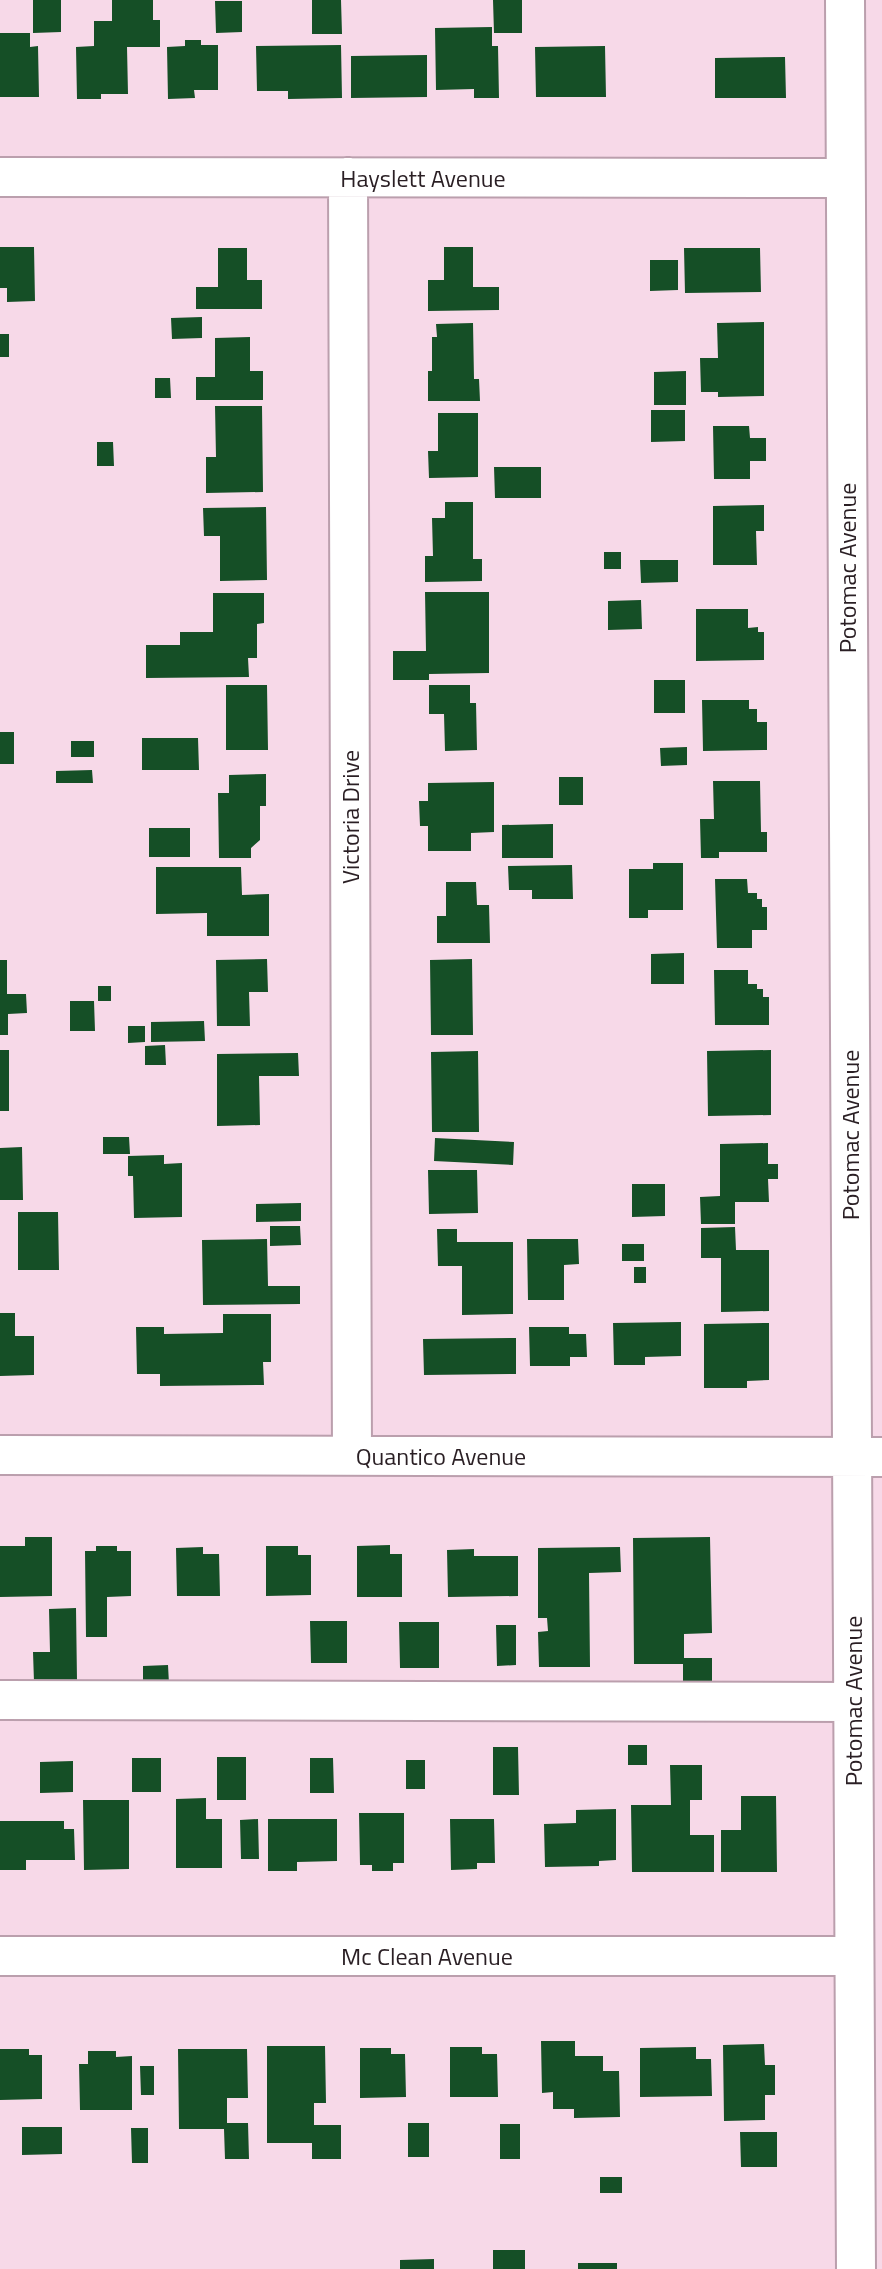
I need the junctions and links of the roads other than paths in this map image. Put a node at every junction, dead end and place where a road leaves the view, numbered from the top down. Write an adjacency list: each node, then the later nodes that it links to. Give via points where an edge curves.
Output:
1 (845, 0): 4 (street, Potomac Avenue)
2 (0, 177): 3 (street, Hayslett Avenue)
3 (348, 177): 4 (street, Hayslett Avenue); 6 (street, Victoria Drive)
4 (845, 178): 7 (street, Potomac Avenue)
5 (0, 1455): 6 (street, Quantico Avenue)
6 (352, 1456): 7 (street, Quantico Avenue)
7 (867, 1457): 9 (street, Potomac Avenue)
8 (0, 1700): 9 (street)
9 (853, 1702): 11 (street, Potomac Avenue)
10 (0, 1956): 11 (street, Mc Clean Avenue)
11 (854, 1956): 12 (street, Potomac Avenue)
12 (856, 2269)

